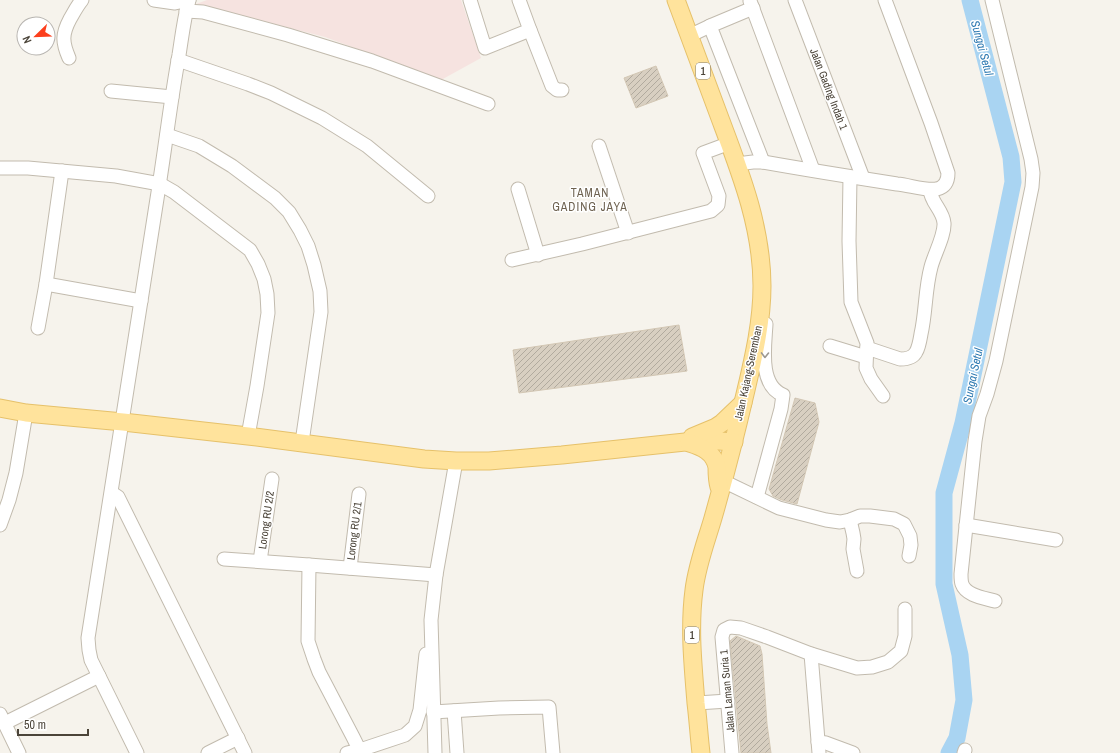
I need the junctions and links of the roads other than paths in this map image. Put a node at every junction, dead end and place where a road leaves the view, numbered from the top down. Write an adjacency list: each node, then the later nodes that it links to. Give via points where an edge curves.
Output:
1 (82, 0): 14 (street, via 65,29 63,38)
2 (154, 0): 9 (street)
3 (470, 0): 12 (street, via 484,48)
4 (519, 0): 12 (street)
5 (676, 0): 13 (main road, Jalan Kajang-Seremban / 1)
6 (795, 0): 29 (street, Jalan Gading Indah 1)
7 (885, 0): 32 (street, via 948,173 948,180 943,187)
8 (992, 0): 60 (street, via 1033,174 996,361 979,416)
9 (188, 4): 15 (street); 19 (street, via 203,12 372,61)
10 (751, 4): 11 (street); 26 (street)
11 (710, 26): 13 (street); 23 (street)
12 (530, 30): 16 (street, via 552,86)
13 (689, 36): 21 (main road, Jalan Kajang-Seremban / 1)
14 (69, 58)
15 (178, 60): 18 (street); 33 (street, via 271,93 322,118 367,146)
16 (562, 90)
17 (111, 91): 18 (street)
18 (172, 97): 20 (street)
19 (488, 104)
20 (167, 135): 30 (street); 49 (street, via 198,146 232,166 275,198 289,212 308,246 320,291 321,312)
21 (730, 143): 24 (main road, Jalan Kajang-Seremban / 1); 34 (street, via 703,153 718,196 718,205 710,211)
22 (599, 146): 34 (street)
23 (763, 162): 24 (street); 26 (street)
24 (737, 164): 39 (main road, Jalan Kajang-Seremban / 1, via 758,242)
25 (0, 168): 27 (street)
26 (813, 170): 28 (street)
27 (62, 171): 30 (street, via 116,176); 37 (street)
28 (850, 177): 29 (street); 42 (street, via 851,302 867,343)
29 (863, 178): 32 (street)
30 (160, 184): 38 (street); 48 (street, via 250,250 264,279 268,313)
31 (518, 189): 35 (street)
32 (930, 190): 42 (street, via 932,200 942,214 944,225 931,266 917,351 906,359)
33 (428, 196)
34 (628, 233): 35 (street)
35 (538, 255): 36 (street)
36 (512, 260)
37 (46, 284): 38 (street); 40 (street)
38 (141, 301): 47 (street)
39 (761, 302): 44 (main road, Jalan Kajang-Seremban / 1); 57 (street, one-way to 57, via 766,322 765,367 772,387 783,395)
40 (38, 328)
41 (830, 346): 42 (street)
42 (867, 353): 43 (street, via 866,368)
43 (883, 396)
44 (743, 403): 50 (main road, via 716,428); 51 (main road, Jalan Kajang-Seremban / 1)
45 (0, 408): 46 (main road)
46 (26, 412): 47 (main road); 59 (street, via 16,473)
47 (123, 422): 48 (main road); 55 (street)
48 (248, 436): 49 (main road)
49 (302, 442): 52 (main road)
50 (685, 442): 51 (main road); 52 (main road, via 489,461); 54 (main road, via 709,452 714,458 718,482)
51 (734, 442): 54 (main road, Jalan Kajang-Seremban / 1)
52 (456, 461): 68 (street)
53 (272, 478): 64 (street, Lorong RU 2/2)
54 (722, 486): 57 (street); 75 (main road, Jalan Kajang-Seremban / 1, via 700,556 694,590 691,624)
55 (112, 493): 73 (street, via 88,638 91,660); 79 (street, via 118,497)
56 (359, 494): 66 (street, Lorong RU 2/1)
57 (757, 497): 58 (street, via 779,508 826,520)
58 (850, 520): 62 (street, via 870,516 894,519 904,524 910,536); 67 (street)
59 (0, 525)
60 (966, 525): 61 (street); 69 (street, via 962,584 967,591)
61 (1056, 540)
62 (909, 556)
63 (224, 559): 64 (street)
64 (260, 561): 65 (street)
65 (309, 564): 66 (street); 81 (street, via 308,641 319,672)
66 (350, 568): 68 (street)
67 (857, 570)
68 (436, 576): 71 (street, via 431,620)
69 (995, 601)
70 (905, 609): 72 (street, via 905,636 901,651 888,662 857,668)
71 (432, 642): 77 (street); 81 (street, via 425,658 420,710 415,726 405,735)
72 (811, 654): 74 (street, Jalan Laman Suria 1, via 741,628 730,627 724,630 722,637); 80 (street)
73 (99, 676): 78 (street); 83 (street)
74 (728, 701): 75 (street); 90 (street, Jalan Laman Suria 1)
75 (697, 703): 89 (main road, Jalan Kajang-Seremban / 1)
76 (454, 710): 77 (street); 87 (street); 88 (street, via 549,707)
77 (433, 712): 86 (street)
78 (2, 718): 82 (street)
79 (238, 738): 84 (street); 85 (street)
80 (819, 747): 91 (street, via 826,743)
81 (356, 752)
82 (19, 753)
83 (137, 753)
84 (208, 753)
85 (245, 753)
86 (435, 753)
87 (457, 753)
88 (552, 753)
89 (701, 753)
90 (732, 753)
91 (853, 753)

